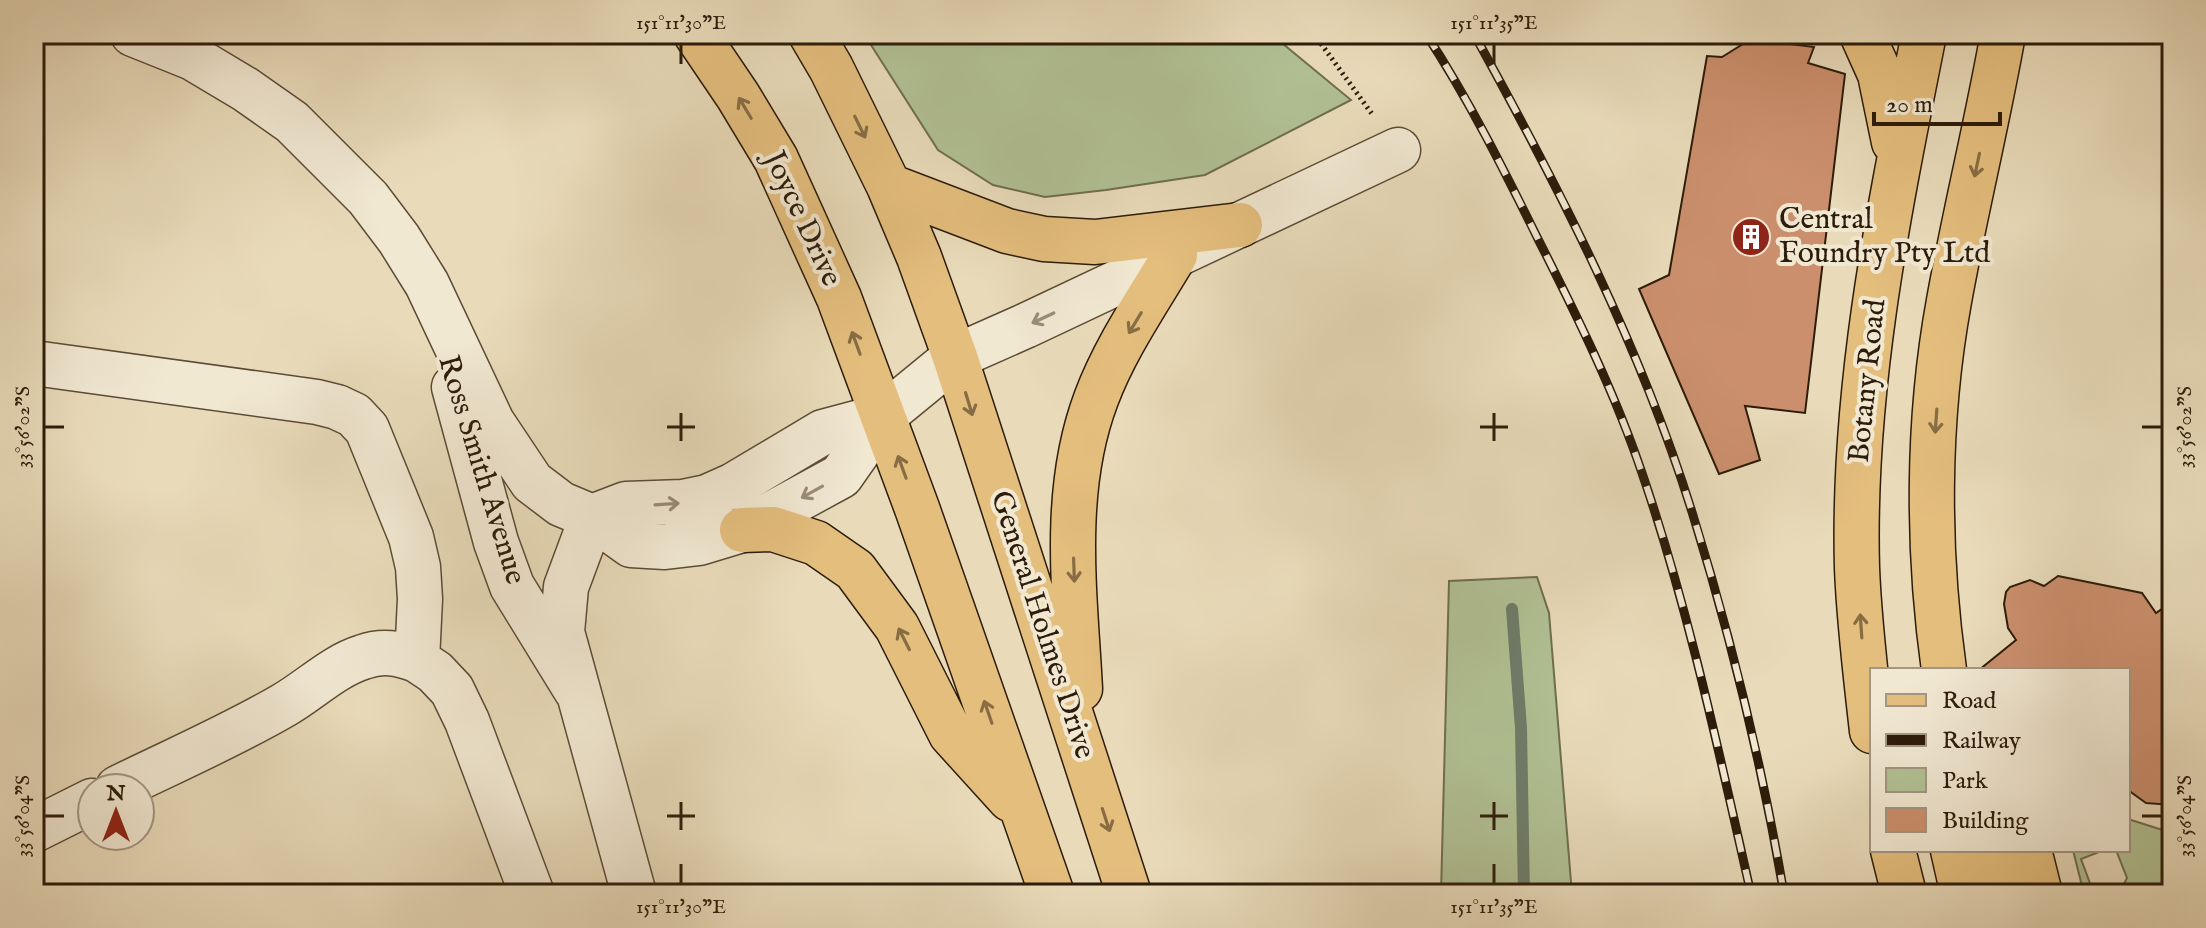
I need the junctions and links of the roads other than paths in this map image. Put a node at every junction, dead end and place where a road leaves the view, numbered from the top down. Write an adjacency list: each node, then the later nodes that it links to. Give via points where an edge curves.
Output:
1 (133, 34): 7 (lane, Ross Smith Avenue)
2 (696, 34): 16 (main road, Joyce Drive, one-way to 2, via 839,298 776,159)
3 (811, 34): 10 (main road, one-way to 10)
4 (1862, 34): 9 (main road, via 1880,74)
5 (1924, 34): 9 (main road, Botany Road)
6 (2003, 34): 20 (main road, one-way to 20, via 1939,371 1933,524)
7 (192, 45): 13 (lane, Ross Smith Avenue, via 292,122 368,198)
8 (1398, 150): 11 (lane)
9 (1898, 164): 22 (main road, Botany Road, one-way to 9, via 1857,568 1858,472 1867,360)
10 (889, 186): 11 (main road, via 1007,231 1044,239 1095,242); 14 (main road, General Holmes Drive)
11 (1240, 225): 12 (lane)
12 (1175, 255): 14 (lane, one-way to 14); 23 (main road, one-way to 23, via 1111,364 1082,443 1073,531)
13 (427, 284): 17 (lane, Ross Smith Avenue, via 492,422 525,473 561,504); 21 (lane, Ross Smith Avenue, via 512,586)
14 (955, 357): 16 (lane); 23 (main road, General Holmes Drive, one-way to 23)
15 (34, 363): 19 (lane, via 317,402 354,415 367,429 411,537 420,599)
16 (883, 416): 17 (lane, one-way to 16, via 626,504 707,497 823,432); 18 (lane, Ross Smith Avenue, one-way to 18, via 841,476); 26 (main road, one-way to 16)
17 (592, 517): 18 (lane, Ross Smith Avenue, via 631,545 699,543); 21 (lane, Ross Smith Avenue, via 562,610)
18 (742, 530): 26 (main road, one-way to 18, via 951,734 897,627 855,570 816,543 773,529)
19 (417, 660): 24 (lane, via 400,654 364,656 284,705); 32 (lane, via 452,690)
20 (1944, 668)
21 (576, 690): 33 (lane, Ross Smith Avenue)
22 (1870, 709)
23 (1082, 745): 35 (main road, General Holmes Drive, one-way to 35)
24 (150, 772)
25 (76, 809): 27 (lane)
26 (1023, 813): 34 (main road)
27 (34, 830)
28 (1894, 852): 36 (main road)
29 (1953, 852): 37 (main road)
30 (1990, 852): 38 (main road)
31 (2030, 852): 39 (main road)
32 (532, 894)
33 (634, 894)
34 (1052, 894)
35 (1129, 894)
36 (1904, 894)
37 (1963, 894)
38 (2001, 894)
39 (2040, 894)

